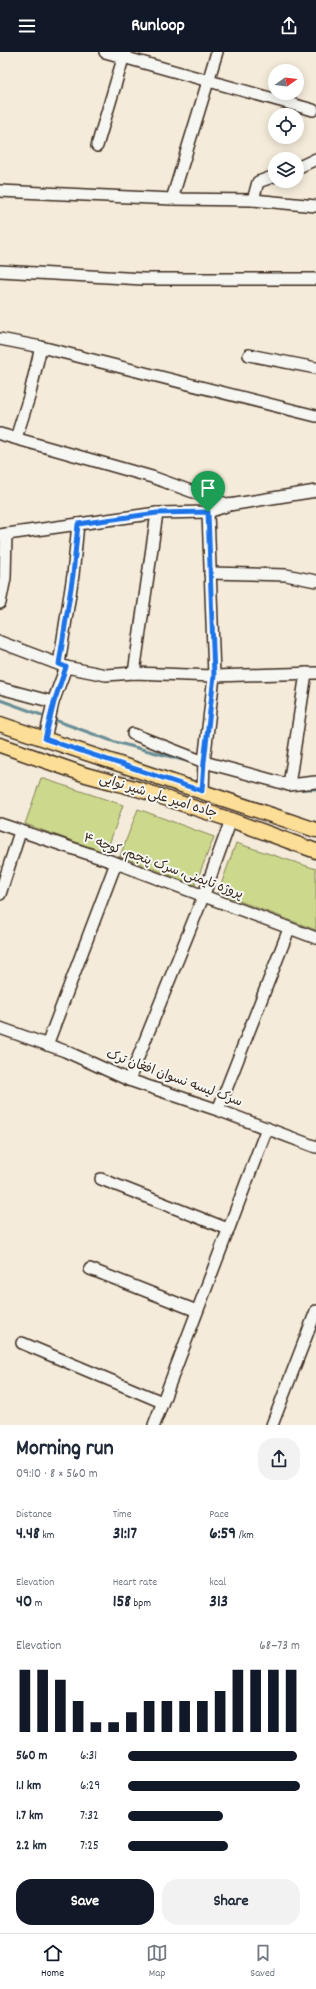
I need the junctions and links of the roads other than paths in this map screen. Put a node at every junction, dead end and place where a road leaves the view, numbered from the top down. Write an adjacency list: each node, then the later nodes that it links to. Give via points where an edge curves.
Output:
1 (105, 52): 3 (street)
2 (217, 52): 4 (street)
3 (125, 55): 4 (street); 6 (street)
4 (208, 80): 5 (street); 11 (street)
5 (313, 110)
6 (96, 146)
7 (316, 159): 8 (street)
8 (304, 165)
9 (268, 178): 12 (street, via 258,182)
10 (0, 191): 11 (street)
11 (172, 199): 12 (street)
12 (253, 200): 13 (street)
13 (316, 206)
14 (0, 271): 15 (street, via 143,279)
15 (316, 279)
16 (0, 340): 17 (street)
17 (41, 347): 20 (street); 22 (street)
18 (249, 355): 19 (street)
19 (316, 368)
20 (316, 416)
21 (0, 434): 22 (street)
22 (16, 438): 24 (street, via 152,477)
23 (316, 491): 24 (street)
24 (229, 505): 25 (street)
25 (208, 512): 26 (street); 29 (street)
26 (157, 513): 27 (street); 34 (street)
27 (78, 524): 28 (street); 33 (street)
28 (3, 534): 31 (street, via 4,578)
29 (210, 572): 30 (street, via 286,575); 36 (street)
30 (316, 581)
31 (0, 603)
32 (0, 642): 33 (street)
33 (62, 665): 34 (street, via 106,675); 38 (street)
34 (134, 672): 36 (street)
35 (311, 673): 36 (street); 45 (street)
36 (214, 676): 43 (street)
37 (0, 688): 38 (street)
38 (54, 702): 41 (street)
39 (0, 724): 41 (main road)
40 (133, 734): 43 (street)
41 (45, 739): 46 (main road)
42 (0, 745): 47 (main road, جاده امیر علی شیر نوایی)
43 (204, 766): 45 (street); 46 (street)
44 (316, 782): 45 (street)
45 (289, 785)
46 (202, 791): 49 (main road)
47 (231, 820): 51 (main road, جاده امیر علی شیر نوایی); 54 (street)
48 (0, 824): 50 (street, پروژه تایمنی، سرک پنجم، کوچه ۴)
49 (316, 830)
50 (20, 832): 52 (street, پروژه تایمنی، سرک پنجم، کوچه ۴); 53 (street)
51 (316, 851)
52 (116, 864): 54 (street, پروژه تایمنی، سرک پنجم، کوچه ۴); 58 (street)
53 (0, 894)
54 (203, 896): 55 (street, پروژه تایمنی، سرک پنجم، کوچه ۴); 59 (street)
55 (289, 929): 56 (street, پروژه تایمنی، سرک پنجم، کوچه ۴); 60 (street)
56 (316, 938)
57 (0, 1028): 58 (street, سرک لیسه نسوان افغان‌ ترک)
58 (47, 1045): 59 (street, سرک لیسه نسوان افغان‌ ترک)
59 (129, 1080): 60 (street, سرک لیسه نسوان افغان‌ ترک)
60 (218, 1110): 61 (street, سرک لیسه نسوان افغان‌ ترک)
61 (267, 1128): 62 (street, سرک لیسه نسوان افغان‌ ترک); 64 (street)
62 (315, 1144)
63 (101, 1179): 64 (street)
64 (228, 1229): 66 (street)
65 (90, 1269): 66 (street)
66 (197, 1311): 69 (street)
67 (316, 1311): 71 (street)
68 (22, 1343): 69 (street)
69 (162, 1402): 70 (street)
70 (154, 1425)
71 (272, 1425)

